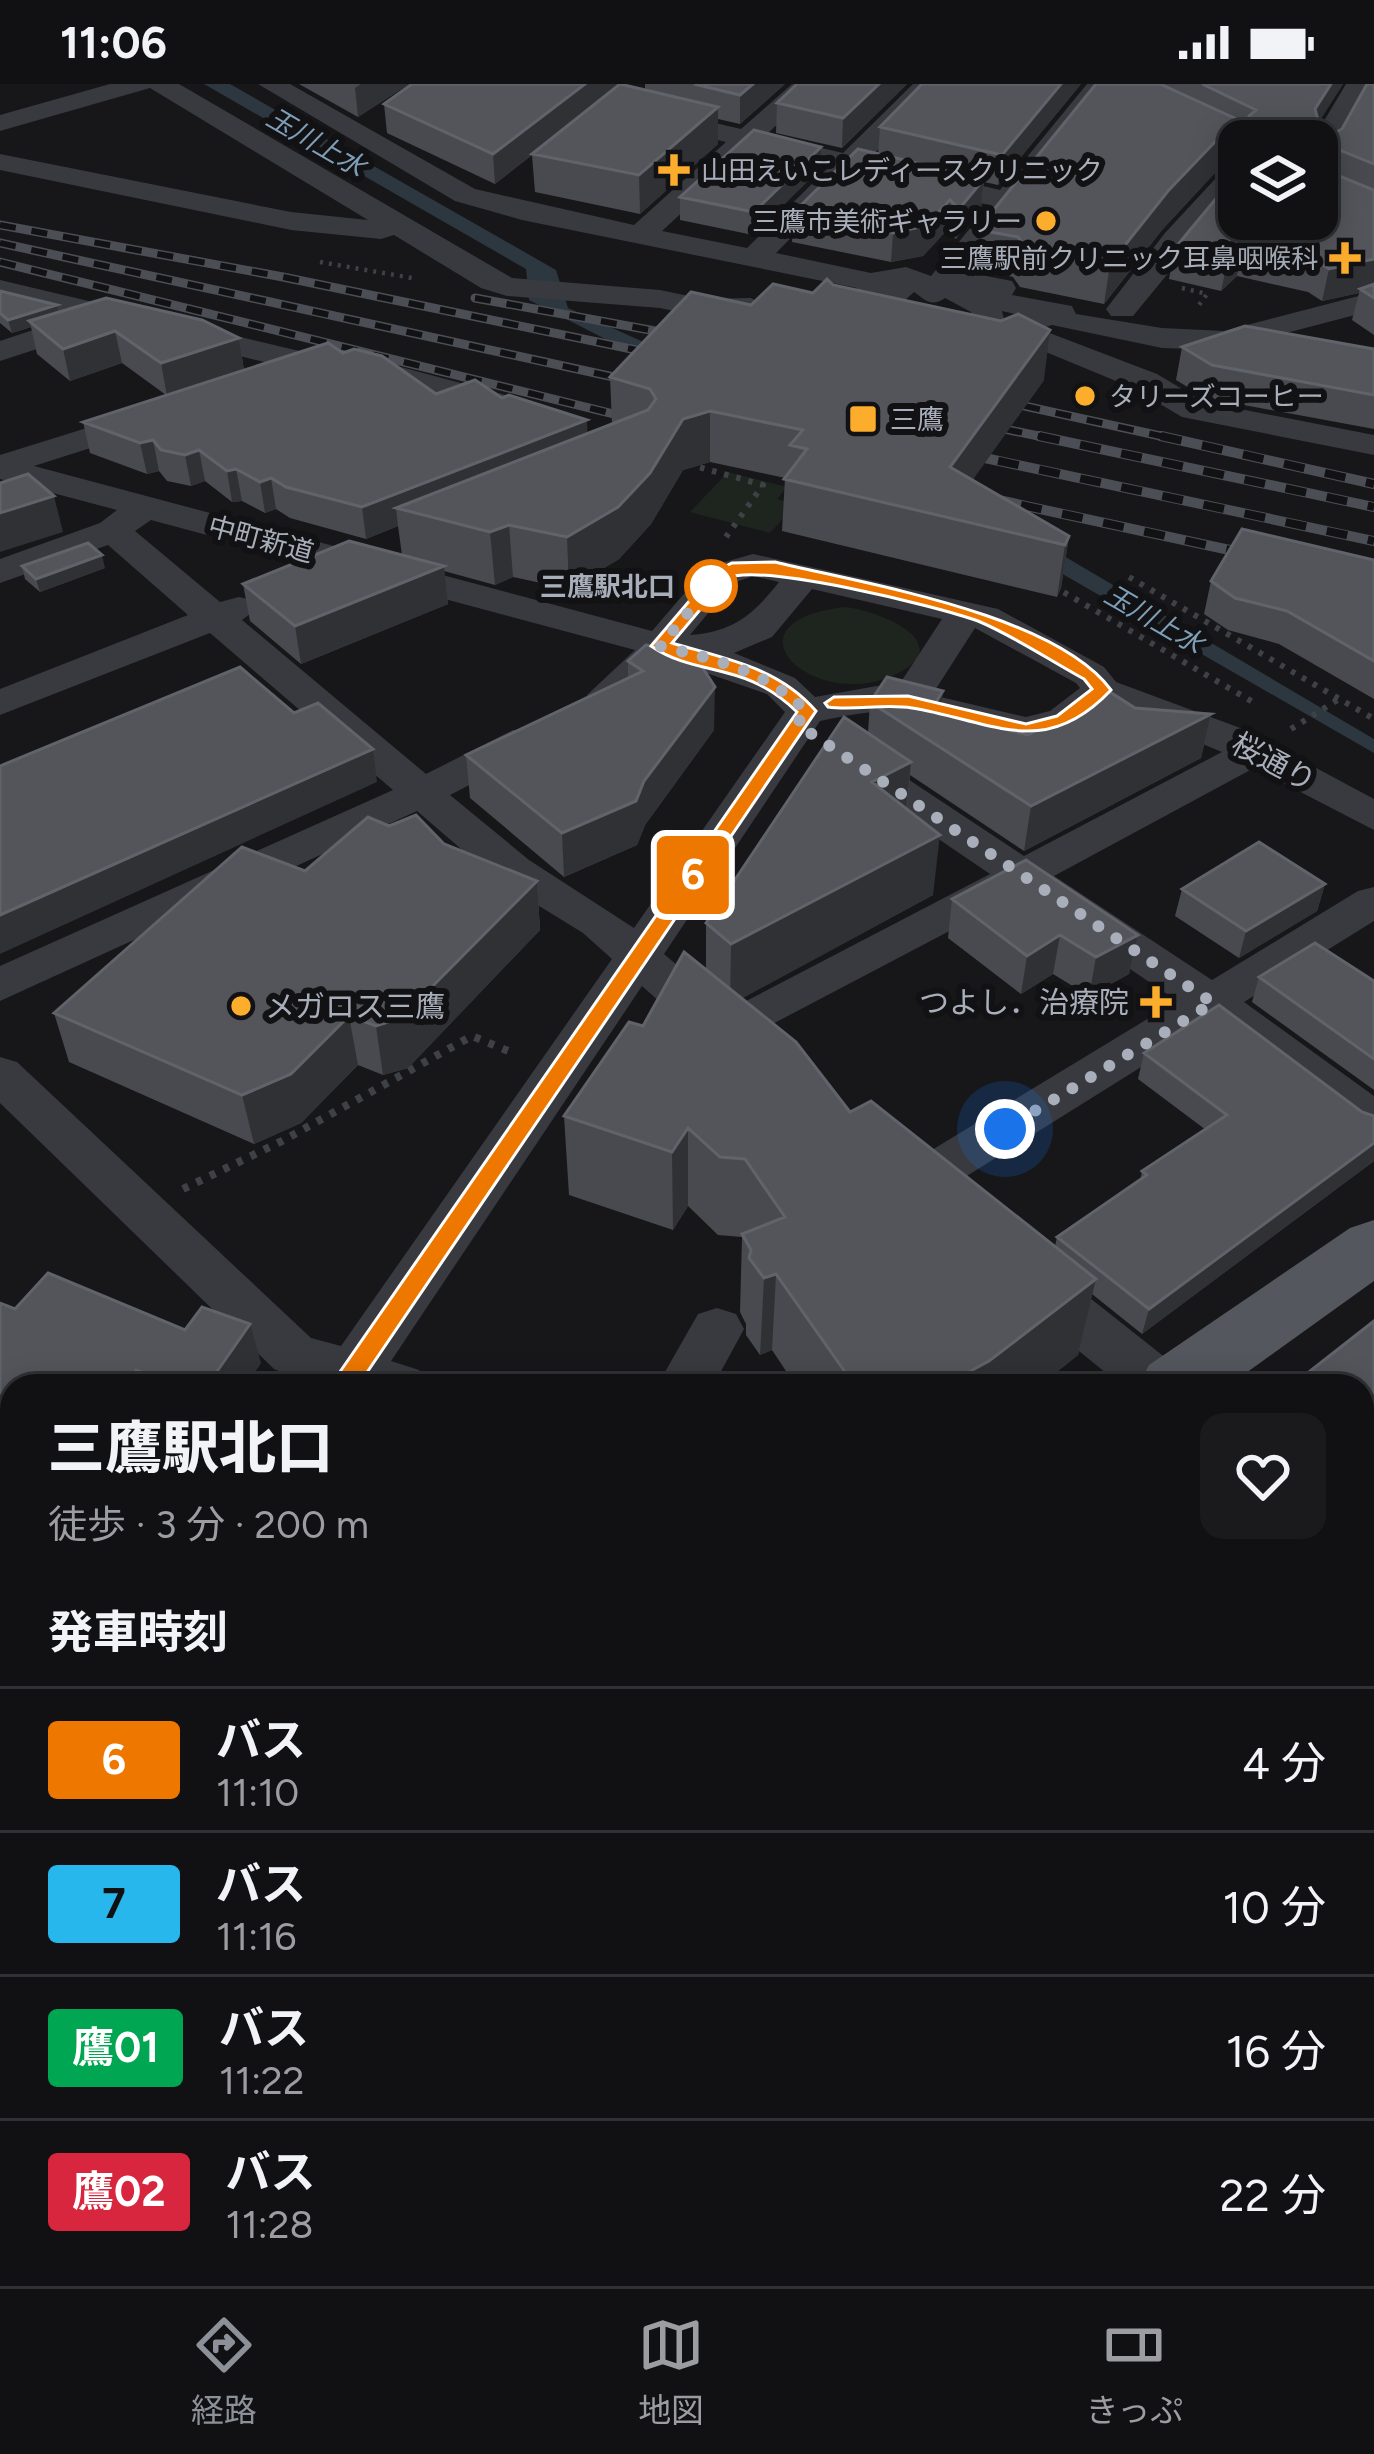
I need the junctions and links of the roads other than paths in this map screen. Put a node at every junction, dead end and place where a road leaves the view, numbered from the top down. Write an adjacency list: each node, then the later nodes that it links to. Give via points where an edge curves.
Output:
1 (139, 84): 11 (street)
2 (160, 84): 20 (street)
3 (271, 84): 12 (street)
4 (807, 84): 13 (street)
5 (928, 84): 15 (street)
6 (1360, 84): 10 (street)
7 (1111, 87): 18 (street)
8 (615, 107): 13 (street)
9 (384, 118): 12 (street)
10 (1338, 121)
11 (0, 123)
12 (359, 134): 19 (street)
13 (746, 139): 15 (street); 21 (street)
14 (0, 162): 20 (street, via 291,220)
15 (850, 163): 18 (street); 23 (street)
16 (526, 179): 19 (street)
17 (1218, 193): 31 (street, via 1176,239)
18 (1009, 201): 28 (street)
19 (495, 204): 21 (street)
20 (396, 225): 25 (street, via 508,287)
21 (640, 235): 22 (street)
22 (704, 251): 23 (street); 25 (street, via 704,284)
23 (754, 258): 28 (street)
24 (0, 289): 30 (street)
25 (666, 300): 29 (street)
26 (1374, 302): 32 (street)
27 (776, 305): 29 (street)
28 (957, 307): 29 (street, via 782,282 744,290); 31 (street, via 1094,332); 34 (street, via 1182,326 1221,325 1246,309 1303,339); 36 (street)
29 (724, 308)
30 (111, 316): 33 (street); 35 (street)
31 (1123, 321): 32 (street)
32 (1196, 343): 34 (street); 36 (street, via 1173,376)
33 (0, 351)
34 (1373, 355)
35 (314, 364): 37 (street); 39 (street, via 329,358 483,396)
36 (1145, 381): 40 (street, via 1194,410)
37 (247, 386)
38 (180, 408): 41 (street)
39 (552, 425)
40 (1374, 446)
41 (0, 467): 42 (street, 中町新道)
42 (129, 519): 44 (street, 中町新道); 45 (street); 48 (street)
43 (400, 543): 44 (street)
44 (350, 562): 48 (street); 50 (street, 中町新道)
45 (0, 572)
46 (804, 574): 47 (street, 桜通り); 49 (street); 50 (street, 桜通り, via 732,568)
47 (965, 613): 51 (street, 桜通り, via 1016,633); 52 (street)
48 (214, 618): 53 (street); 56 (street)
49 (759, 633): 50 (street, via 708,647); 54 (street, via 760,650)
50 (660, 646): 54 (street, 中町新道, via 757,673); 56 (street, via 611,693)
51 (1102, 690): 52 (street, via 1064,720 1026,729); 55 (street, 桜通り)
52 (908, 701): 54 (street)
53 (0, 703)
54 (795, 707): 58 (street, 中町新道); 60 (street)
55 (1258, 749): 57 (street, 桜通り); 58 (street)
56 (423, 792): 60 (street, via 513,870); 61 (street)
57 (1374, 818)
58 (1020, 876): 60 (street, via 743,1047); 62 (street, 中町新道)
59 (1374, 901): 62 (street)
60 (639, 954): 70 (street)
61 (0, 985)
62 (1213, 1003): 64 (street, 中町新道); 65 (street)
63 (0, 1074): 69 (street, via 293,1354)
64 (1374, 1121)
65 (913, 1187)
66 (1374, 1246): 73 (main road)
67 (1003, 1258): 72 (street)
68 (717, 1329): 71 (street)
69 (346, 1374)
70 (369, 1374)
71 (692, 1374)
72 (1146, 1374)
73 (1191, 1374)

